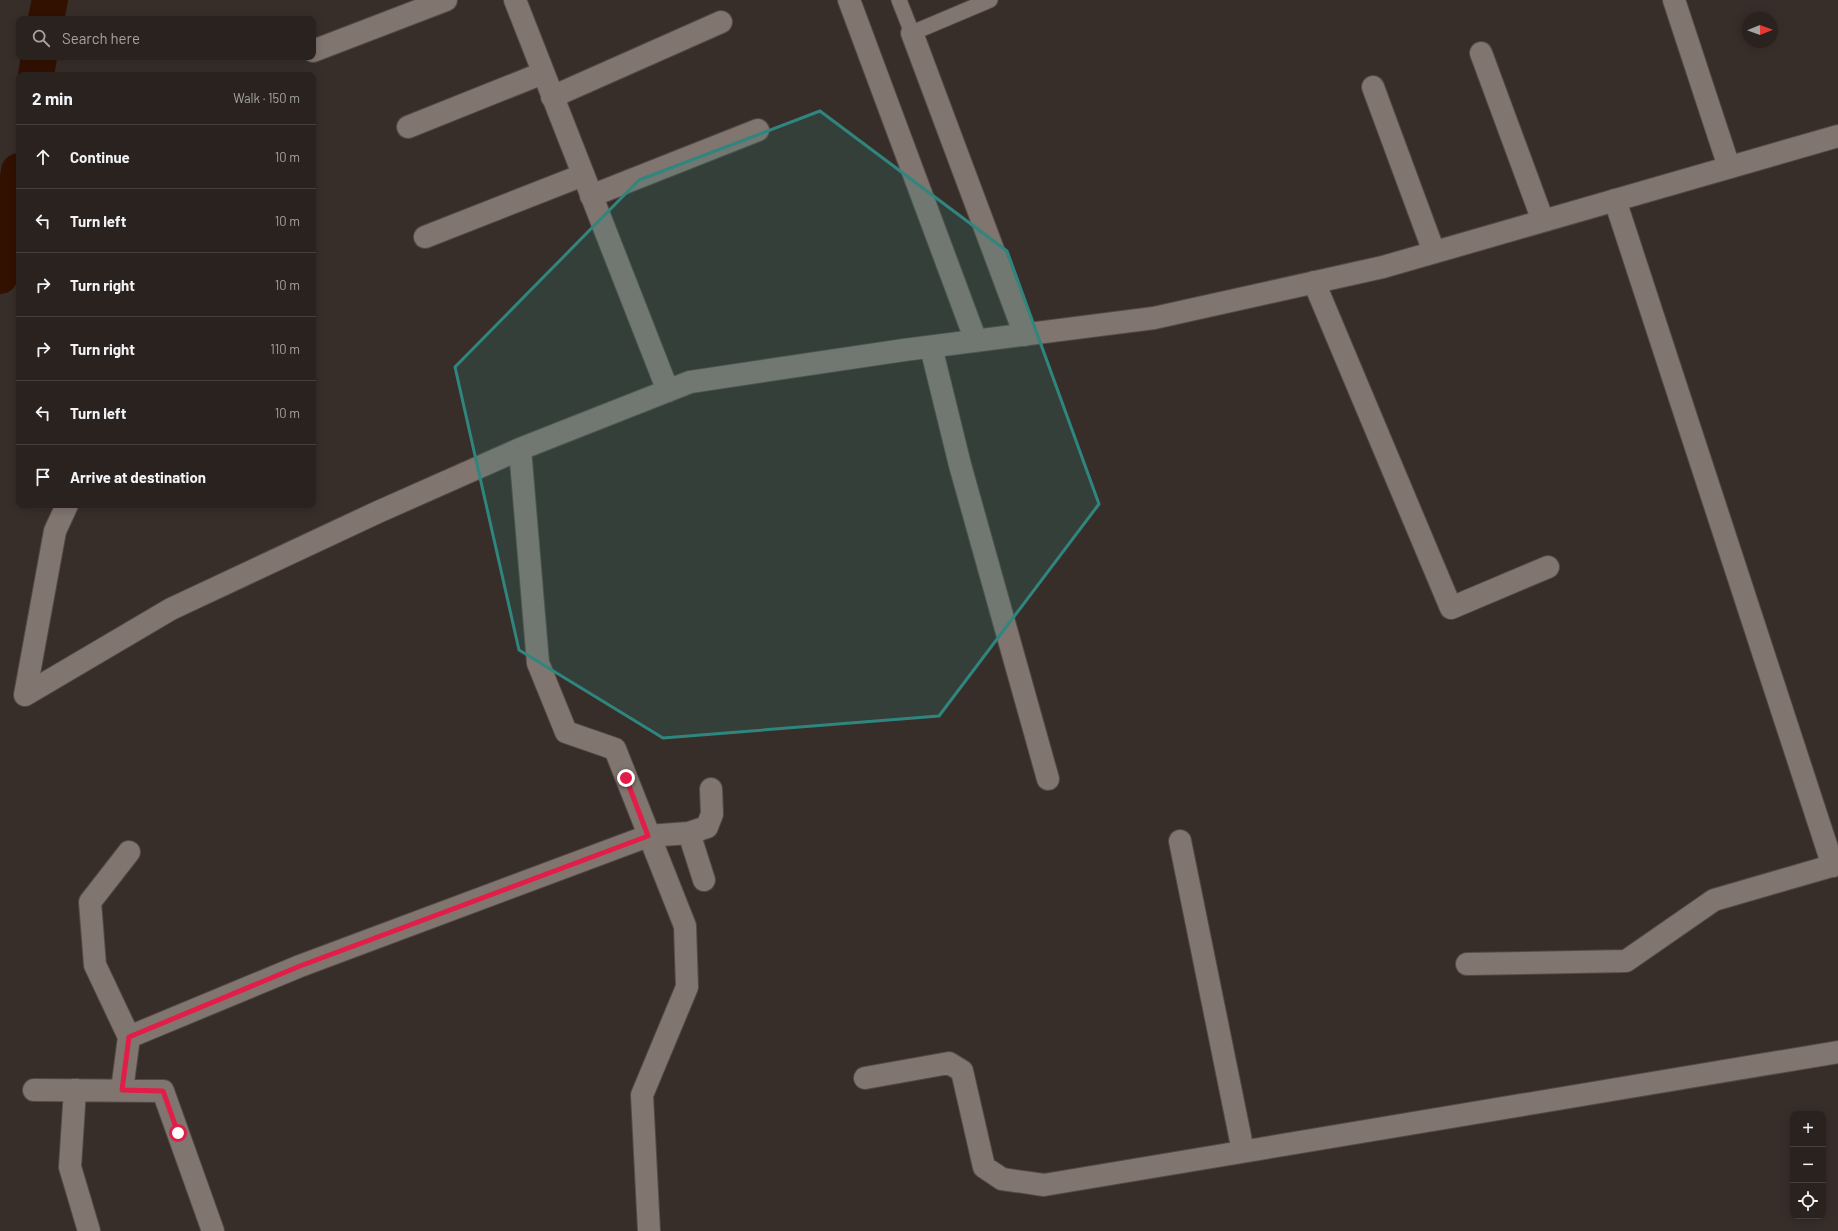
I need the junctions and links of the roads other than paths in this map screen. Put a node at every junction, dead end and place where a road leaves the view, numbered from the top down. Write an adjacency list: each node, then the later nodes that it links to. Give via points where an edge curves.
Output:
1 (446, 0): 9 (street)
2 (515, 0): 11 (street)
3 (849, 0): 26 (street)
4 (899, 0): 8 (lane)
5 (990, 0): 8 (lane)
6 (1674, 0): 17 (street)
7 (721, 22): 13 (street)
8 (912, 33): 25 (street)
9 (316, 50)
10 (1481, 53): 21 (street)
11 (543, 73): 13 (street); 14 (street)
12 (1373, 87): 23 (street)
13 (552, 97): 18 (street)
14 (408, 127)
15 (758, 130): 19 (street)
16 (1838, 136): 17 (street)
17 (1729, 167): 20 (street)
18 (583, 175): 19 (street); 22 (street)
19 (591, 196): 28 (street)
20 (1615, 200): 21 (street); 38 (street)
21 (1542, 221): 23 (street)
22 (425, 237)
23 (1434, 252): 24 (street, via 1383,267)
24 (1314, 282): 25 (street, via 1154,318); 31 (street, via 1451,608)
25 (1025, 334): 26 (street)
26 (976, 341): 27 (street)
27 (931, 347): 28 (street, via 690,382); 32 (street, via 960,465)
28 (668, 391): 29 (street)
29 (520, 449): 30 (street, via 171,609 25,695 55,531); 35 (street, via 538,663 566,732 615,749)
30 (65, 508)
31 (1548, 567)
32 (1048, 779)
33 (711, 789): 34 (street, via 712,814 707,827)
34 (689, 833): 35 (street); 39 (street)
35 (648, 836): 41 (street, via 300,966); 50 (street, via 685,926 687,987 642,1095)
36 (1180, 841): 47 (street)
37 (129, 852): 41 (street, via 90,902 95,965)
38 (1835, 865): 40 (street, via 1714,900 1626,961)
39 (704, 880)
40 (1467, 964)
41 (129, 1037): 46 (street)
42 (1838, 1052): 47 (street)
43 (865, 1078): 47 (street, via 949,1063 962,1071 984,1167 1002,1179 1044,1185)
44 (34, 1090): 45 (street)
45 (75, 1090): 46 (street); 48 (street, via 70,1167)
46 (122, 1090): 49 (street, via 163,1091)
47 (1243, 1151)
48 (89, 1231)
49 (213, 1231)
50 (649, 1231)

